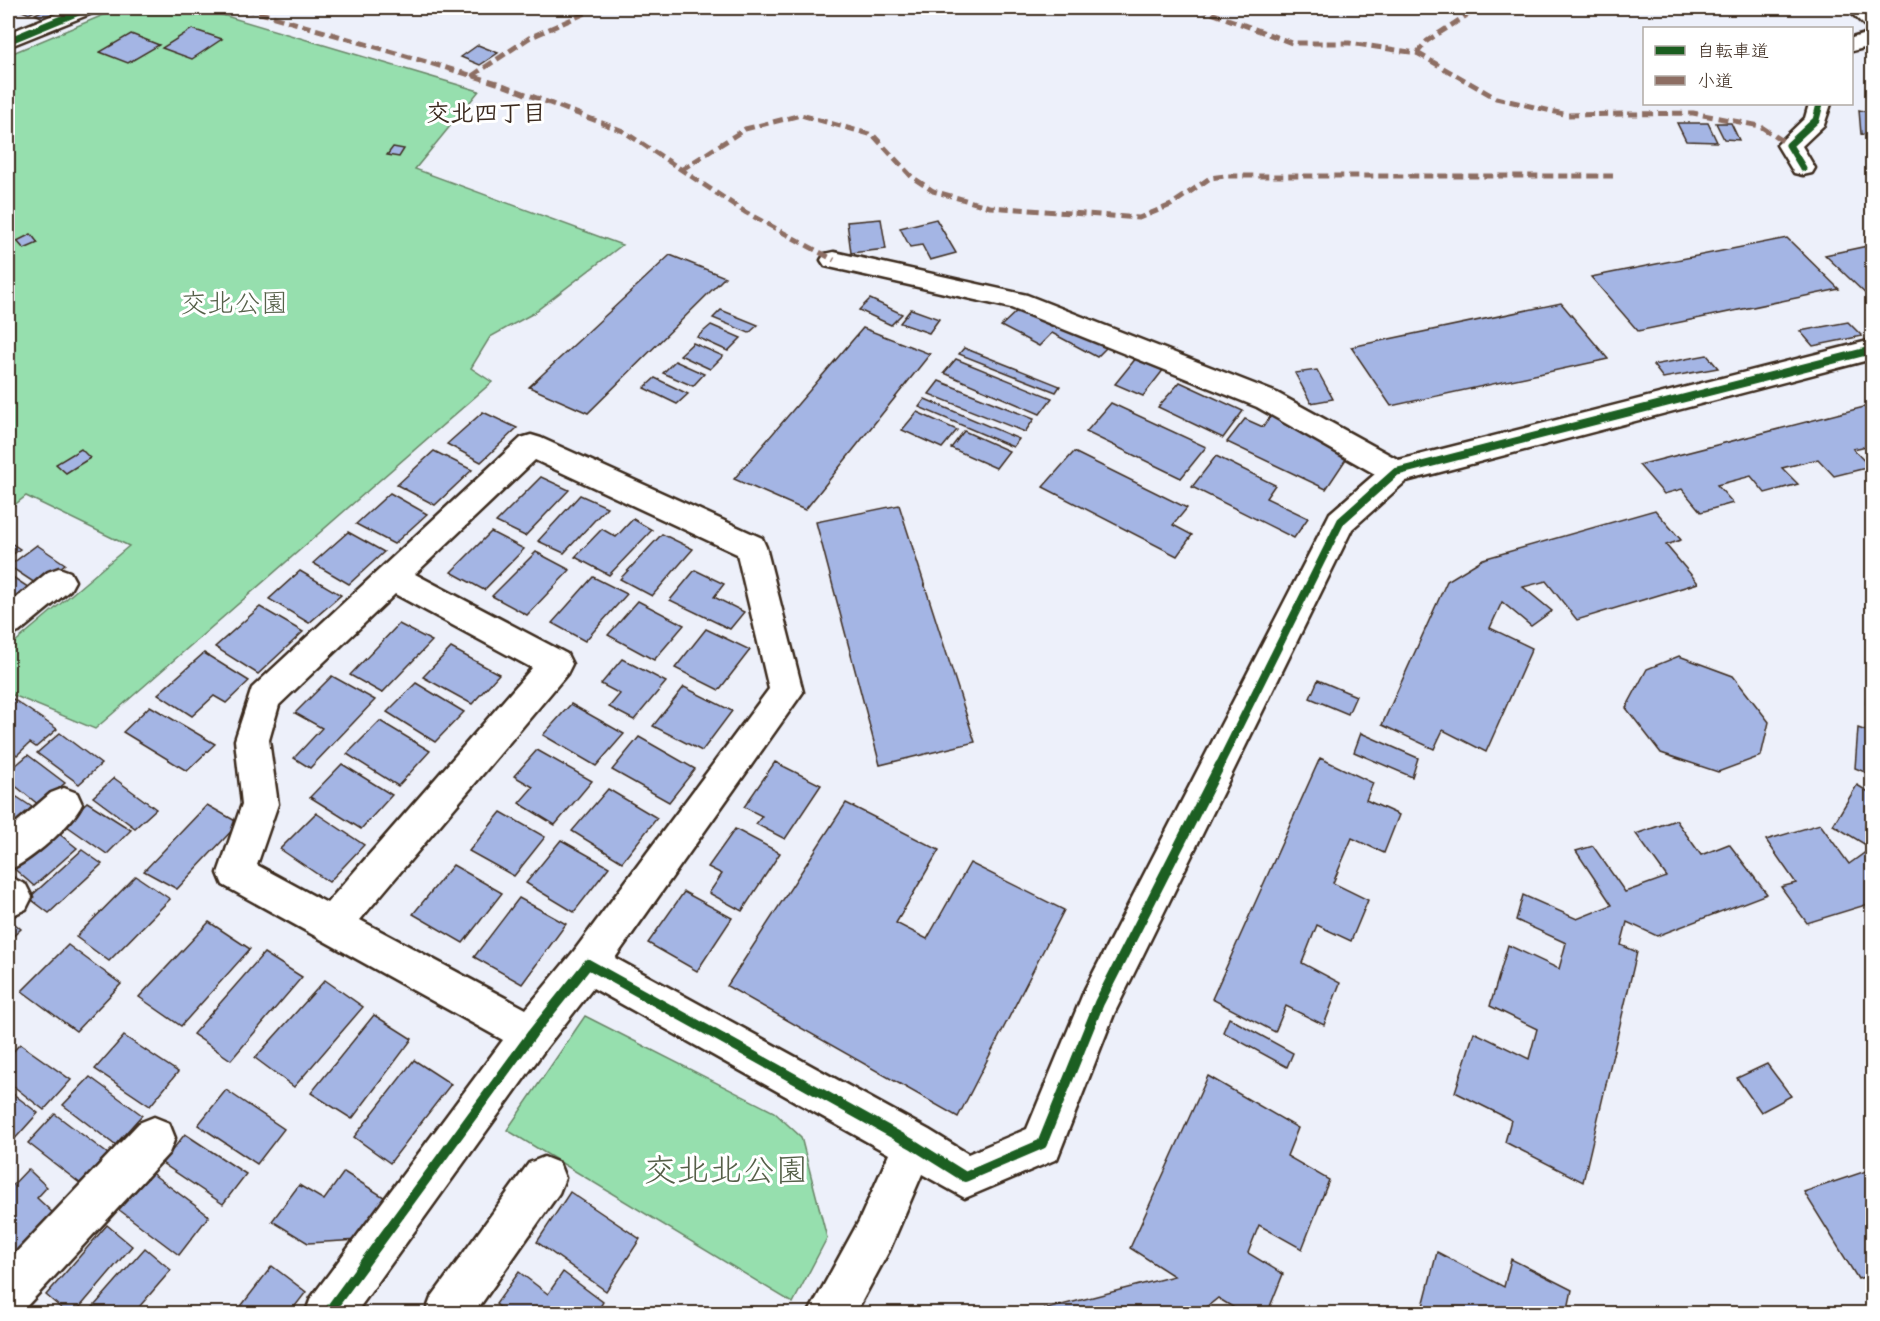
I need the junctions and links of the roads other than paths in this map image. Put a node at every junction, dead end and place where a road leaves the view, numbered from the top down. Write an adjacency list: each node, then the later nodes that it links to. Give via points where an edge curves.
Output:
1 (88, 8): 5 (street)
2 (1856, 8): 3 (street)
3 (1872, 20)
4 (1872, 39): 6 (street)
5 (8, 41)
6 (1853, 44)
7 (1820, 105): 8 (street, via 1816,120 1789,145)
8 (1803, 168)
9 (834, 260): 11 (street, via 1018,301 1267,400)
10 (1872, 350): 11 (street)
11 (1396, 472): 21 (street, via 1341,521 1099,1003 1042,1144 965,1177)
12 (392, 577): 17 (street, via 264,698 252,740 260,804 236,873); 17 (street, via 555,664); 18 (street, via 531,446 751,547 786,692)
13 (59, 581): 14 (street)
14 (8, 623)
15 (64, 804): 16 (street)
16 (8, 853)
17 (332, 926): 19 (street)
18 (588, 964): 19 (street); 21 (street)
19 (532, 1034): 24 (street)
20 (154, 1138): 23 (street)
21 (914, 1145): 26 (street, via 874,1236)
22 (544, 1178): 25 (street)
23 (8, 1293)
24 (327, 1314)
25 (447, 1314)
26 (830, 1314)

